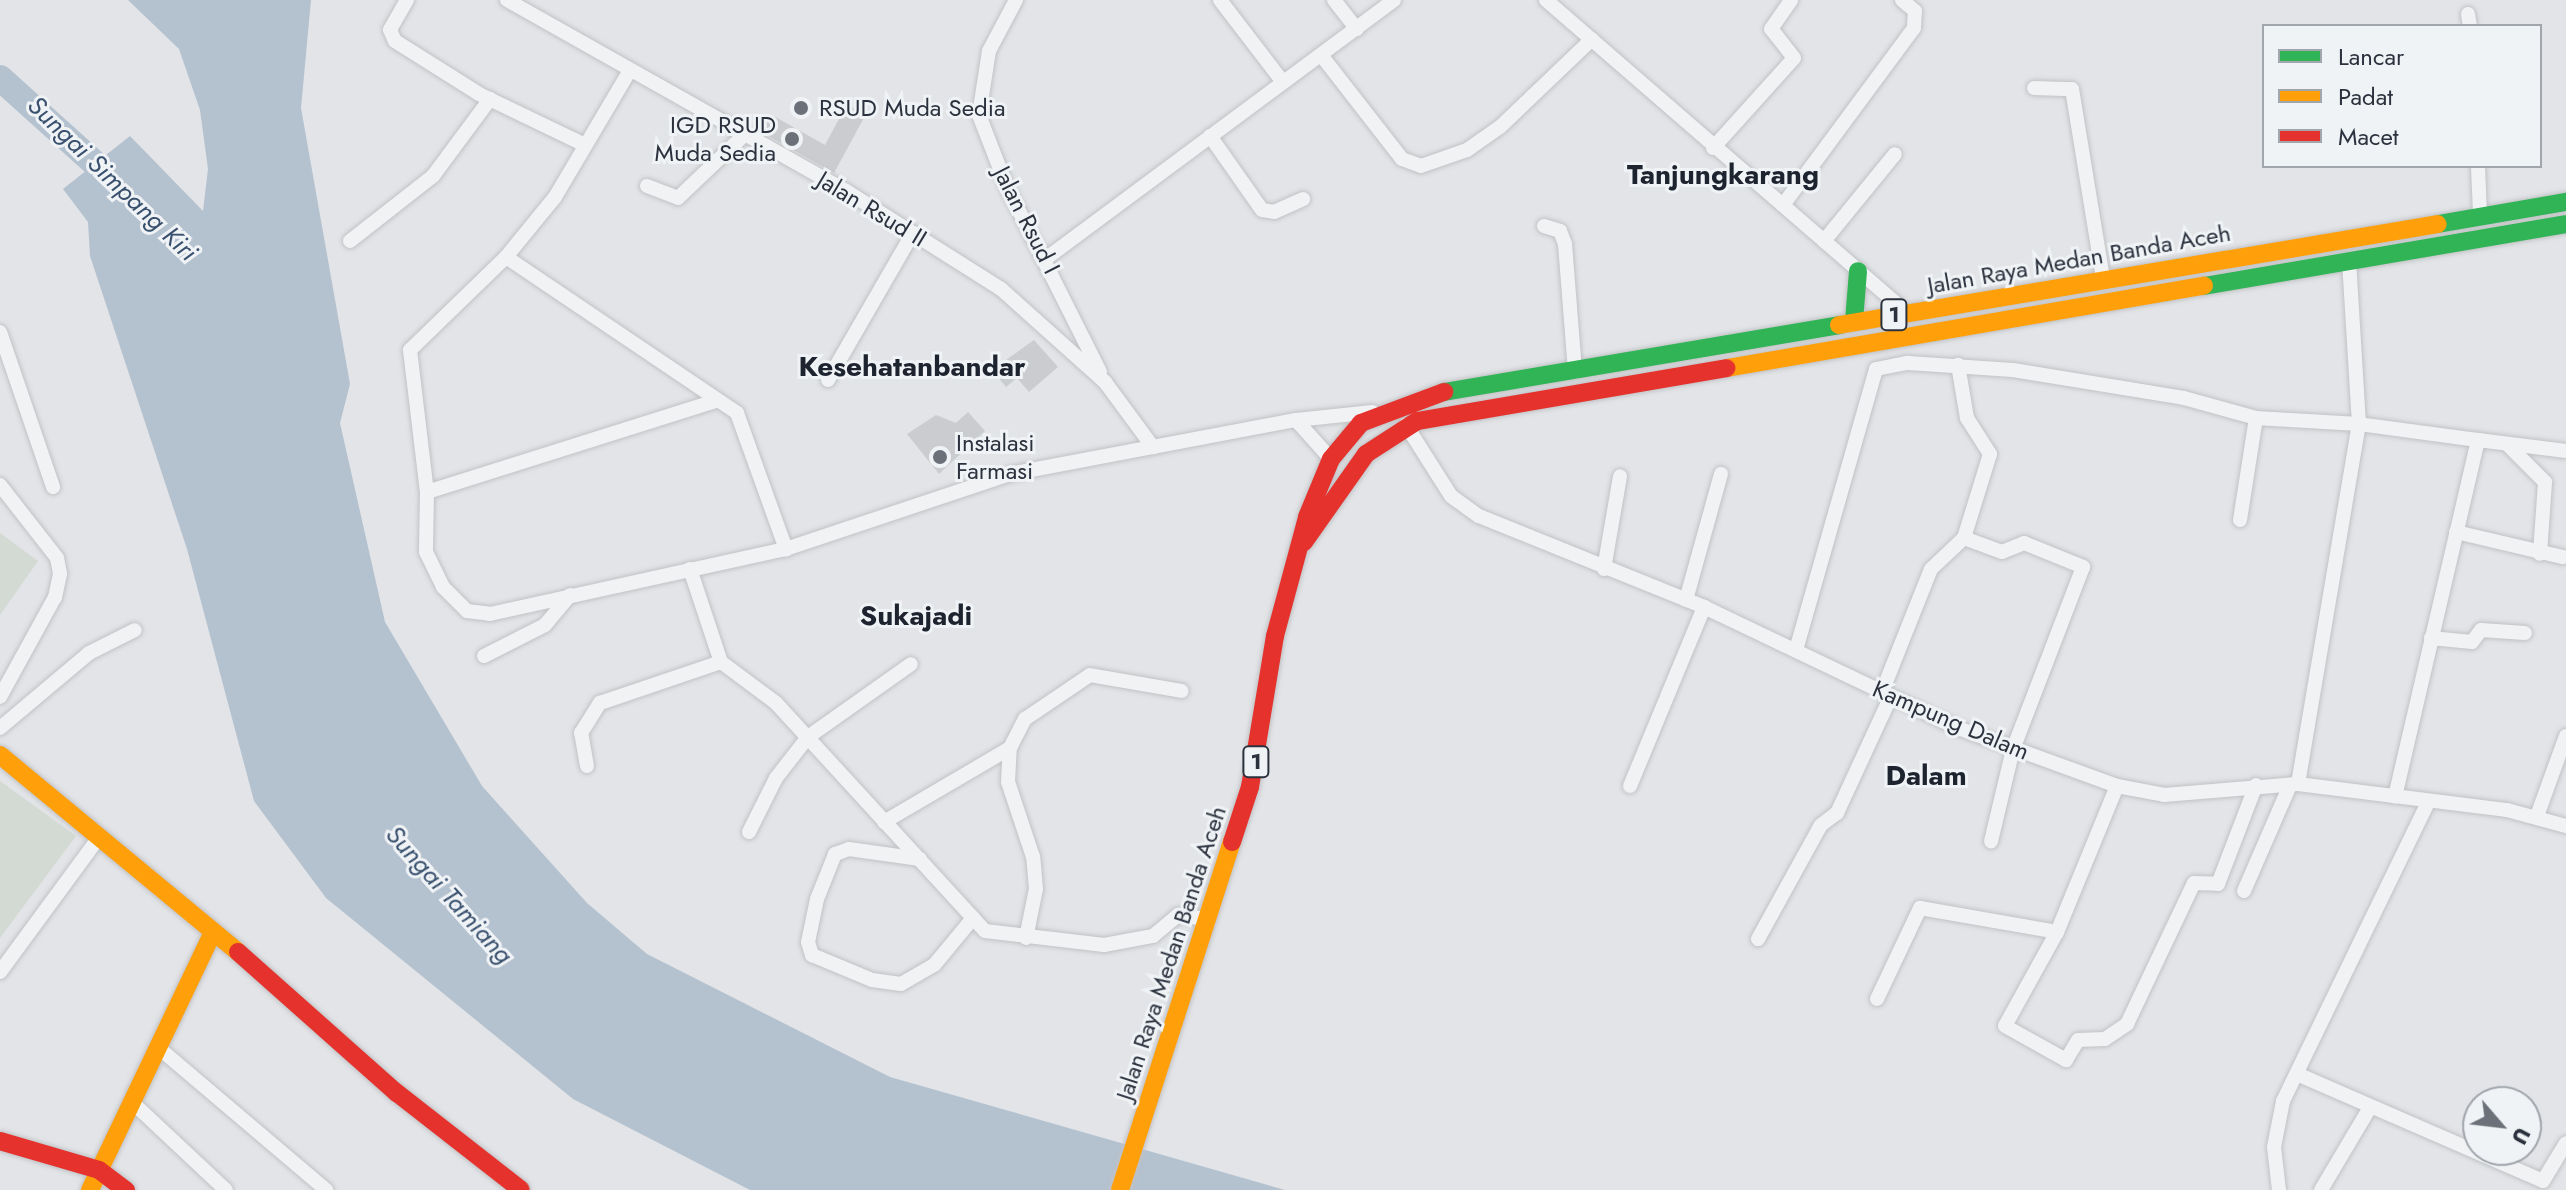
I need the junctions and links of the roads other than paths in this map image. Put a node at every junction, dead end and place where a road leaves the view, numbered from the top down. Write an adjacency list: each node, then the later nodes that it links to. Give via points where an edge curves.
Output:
1 (407, 0): 16 (street, via 391,37)
2 (507, 0): 13 (street, Jalan Rsud II)
3 (1016, 0): 34 (street, Jalan Rsud I, via 989,51 979,89 982,124 1007,187)
4 (1220, 0): 14 (street)
5 (1334, 0): 10 (street)
6 (1394, 0): 10 (street)
7 (1546, 0): 11 (street)
8 (1791, 0): 20 (street, via 1771,29 1794,58)
9 (1902, 0): 26 (street, via 1915,11 1914,28)
10 (1357, 29): 12 (street)
11 (1592, 39): 12 (street, via 1500,127 1467,150 1421,166 1393,149); 20 (street)
12 (1321, 55): 14 (street)
13 (629, 72): 17 (street, Jalan Rsud II); 19 (street)
14 (1283, 82): 18 (street)
15 (2034, 88): 37 (street, via 2072,89)
16 (490, 99): 19 (street); 31 (street, via 433,176)
17 (743, 136): 23 (street, via 678,198); 30 (street, Jalan Rsud II)
18 (1210, 136): 24 (street, via 1262,210 1274,212); 34 (street)
19 (585, 145): 33 (street, via 555,197)
20 (1713, 148): 26 (street)
21 (1895, 154): 32 (street)
22 (2478, 168): 27 (street)
23 (647, 186)
24 (1303, 199)
25 (2566, 202): 27 (main road, Jalan Raya Medan Banda Aceh / 1)
26 (1783, 205): 32 (street)
27 (2480, 213): 37 (main road, Jalan Raya Medan Banda Aceh / 1)
28 (2566, 224): 35 (main road, Jalan Raya Medan Banda Aceh / 1)
29 (1544, 226): 46 (street, via 1560,231 1565,244)
30 (913, 233): 47 (street); 48 (street, Jalan Rsud II, via 1019,302)
31 (350, 241)
32 (1824, 241): 36 (street)
33 (506, 257): 49 (street); 64 (street, via 410,350)
34 (1048, 257): 48 (street, Jalan Rsud I)
35 (2349, 260): 41 (main road, Jalan Raya Medan Banda Aceh / 1); 53 (street)
36 (1858, 271): 38 (street); 39 (main road)
37 (2103, 278): 38 (main road, Jalan Raya Medan Banda Aceh / 1)
38 (1907, 313): 39 (main road, Jalan Raya Medan Banda Aceh / 1)
39 (1854, 321): 42 (main road, Jalan Raya Medan Banda Aceh / 1)
40 (0, 332): 63 (street)
41 (1902, 335): 43 (street); 45 (main road, Jalan Raya Medan Banda Aceh / 1)
42 (1715, 345): 45 (main road); 46 (main road, Jalan Raya Medan Banda Aceh / 1)
43 (1908, 363): 44 (street); 80 (street, via 1878,368 1871,377 1841,509)
44 (1958, 365): 51 (street, via 2170,395); 67 (street, via 1967,418 1991,450)
45 (1718, 367): 54 (main road, Jalan Raya Medan Banda Aceh / 1)
46 (1575, 372): 50 (main road, Jalan Raya Medan Banda Aceh / 1, via 1428,395)
47 (828, 380)
48 (1105, 382): 57 (street, Jalan Rsud II)
49 (718, 400): 64 (street); 69 (street, via 740,418)
50 (1376, 413): 52 (street); 59 (main road, Jalan Raya Medan Banda Aceh / 1)
51 (2256, 418): 53 (street); 65 (street)
52 (1296, 420): 57 (street); 59 (street)
53 (2359, 424): 55 (street); 94 (street)
54 (1406, 425): 68 (main road, Jalan Raya Medan Banda Aceh / 1, via 1366,454); 73 (street, Kampung Dalam, via 1466,509)
55 (2478, 440): 56 (street); 66 (street)
56 (2507, 444): 58 (street); 70 (street, via 2545,482)
57 (1153, 447): 69 (street, via 1010,474)
58 (2566, 451)
59 (1331, 459): 68 (main road, Jalan Raya Medan Banda Aceh / 1, via 1311,504)
60 (1721, 474): 75 (street)
61 (1620, 476): 73 (street)
62 (0, 485): 86 (street, via 57,558 60,574 55,597)
63 (53, 487)
64 (427, 492): 74 (street, via 426,552 443,587 464,609 490,614)
65 (2240, 520)
66 (2456, 532): 70 (street); 79 (street)
67 (1964, 538): 85 (street, via 1934,565); 91 (street, via 2002,552 2024,543 2083,567)
68 (1304, 542): 109 (main road, Jalan Raya Medan Banda Aceh / 1, via 1275,636 1250,787)
69 (786, 549): 72 (street)
70 (2540, 554): 71 (street)
71 (2563, 557)
72 (690, 569): 74 (street); 82 (street)
73 (1604, 569): 75 (street, Kampung Dalam)
74 (570, 595): 81 (street, via 545,625)
75 (1686, 600): 76 (street, Kampung Dalam)
76 (1704, 607): 80 (street, Kampung Dalam); 96 (street)
77 (135, 630): 87 (street, via 89,653)
78 (2525, 633): 79 (street, via 2481,630 2472,642)
79 (2431, 638): 98 (street)
80 (1796, 650): 85 (street, Kampung Dalam)
81 (484, 656)
82 (721, 662): 89 (street, via 767,693); 93 (street, via 600,703 581,733)
83 (911, 664): 89 (street)
84 (1182, 691): 90 (street, via 1083,677 1025,719)
85 (1886, 694): 91 (street, Kampung Dalam); 113 (street, via 1839,809 1821,825)
86 (0, 697)
87 (0, 728)
88 (2566, 736): 100 (street)
89 (808, 737): 101 (street); 103 (street, via 776,778)
90 (1010, 748): 101 (street); 112 (street, via 1008,782 1033,857 1036,889)
91 (2013, 749): 97 (street, Kampung Dalam); 105 (street)
92 (0, 755): 104 (main road)
93 (587, 766)
94 (2294, 784): 95 (street, Kampung Dalam); 98 (street, Kampung Dalam); 107 (street)
95 (2256, 785): 97 (street, Kampung Dalam, via 2164,795); 111 (street, via 2218,884 2194,883 2127,1024 2105,1039 2078,1040 2068,1060 2005,1028)
96 (1630, 786)
97 (2117, 786): 111 (street)
98 (2395, 796): 99 (street, Kampung Dalam)
99 (2428, 802): 100 (street, Kampung Dalam); 117 (street)
100 (2537, 816): 102 (street, Kampung Dalam)
101 (884, 822): 106 (street)
102 (2566, 826)
103 (749, 832)
104 (100, 836): 110 (main road); 114 (street)
105 (1991, 841)
106 (920, 859): 108 (street); 108 (street, via 849,849 835,854 817,899 808,942 812,955 872,980 901,984 935,964)
107 (2244, 891)
108 (973, 918): 112 (street, via 998,936)
109 (1207, 919): 112 (street, via 1178,915 1153,936 1104,945); 129 (main road, Jalan Raya Medan Banda Aceh / 1)
110 (213, 932): 116 (main road); 123 (main road)
111 (2057, 932): 115 (street, via 1920,908)
112 (1026, 938)
113 (1758, 939)
114 (0, 972)
115 (1877, 999)
116 (160, 1049): 118 (main road); 127 (street)
117 (2297, 1074): 119 (street); 130 (street, via 2275,1132)
118 (133, 1103): 122 (main road); 126 (street)
119 (2369, 1109): 121 (street, via 2543,1181); 131 (street)
120 (0, 1141): 122 (main road)
121 (2566, 1143)
122 (99, 1170): 124 (main road); 125 (main road)
123 (498, 1184): 128 (main road)
124 (90, 1190)
125 (126, 1190)
126 (226, 1190)
127 (326, 1190)
128 (521, 1190)
129 (1120, 1190)
130 (2279, 1190)
131 (2321, 1190)

